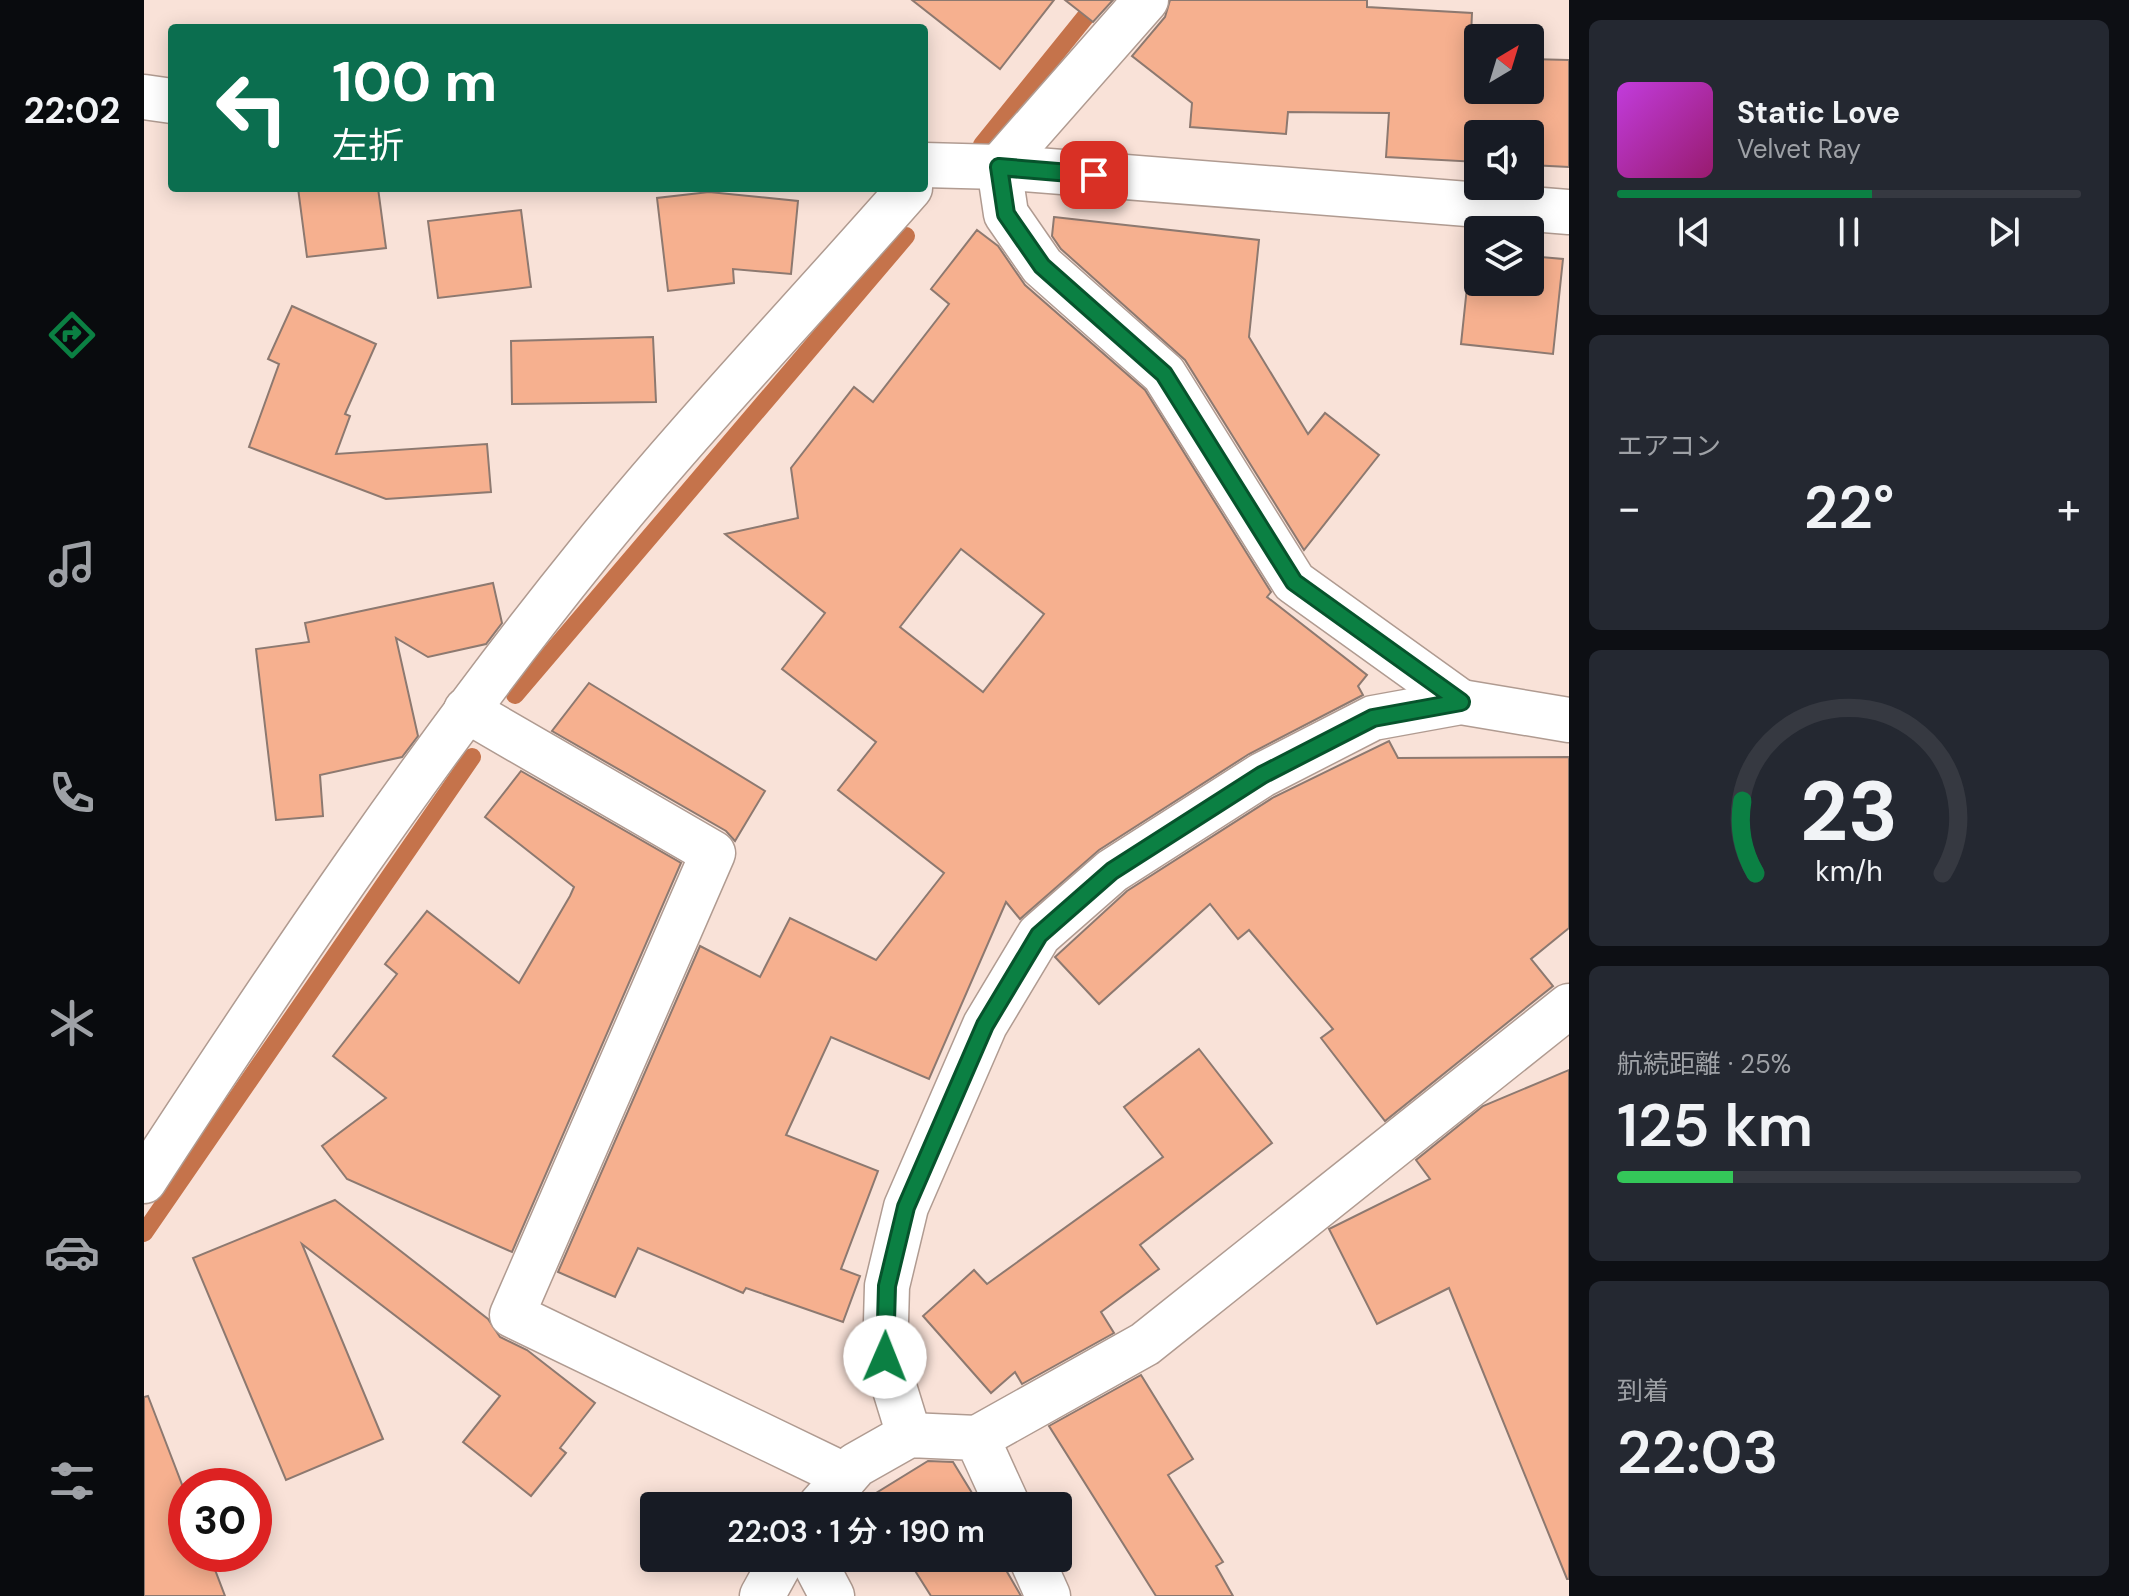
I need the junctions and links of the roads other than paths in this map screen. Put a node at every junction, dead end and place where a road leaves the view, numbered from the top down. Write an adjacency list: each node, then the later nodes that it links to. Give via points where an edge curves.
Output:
1 (1146, 0): 4 (street)
2 (144, 97): 3 (street)
3 (168, 100)
4 (999, 167): 5 (street); 7 (street); 8 (street, via 1006,214 1042,266 1164,374 1294,582)
5 (928, 173)
6 (905, 192): 9 (street, via 591,551)
7 (1569, 212)
8 (1461, 702): 10 (street); 13 (street, via 1373,718 1262,775 1112,871 1039,935 985,1025 906,1207 887,1286 885,1357)
9 (466, 710): 12 (street, via 245,1025); 15 (street, via 713,853 512,1315)
10 (1569, 720)
11 (1569, 1006): 14 (street, via 1145,1344)
12 (144, 1181)
13 (909, 1435): 14 (street); 15 (street, via 856,1465)
14 (977, 1438): 16 (street)
15 (833, 1491)
16 (1002, 1492)
17 (775, 1572): 20 (street)
18 (819, 1572): 21 (street)
19 (1037, 1572): 22 (street)
20 (762, 1596)
21 (832, 1596)
22 (1048, 1596)

